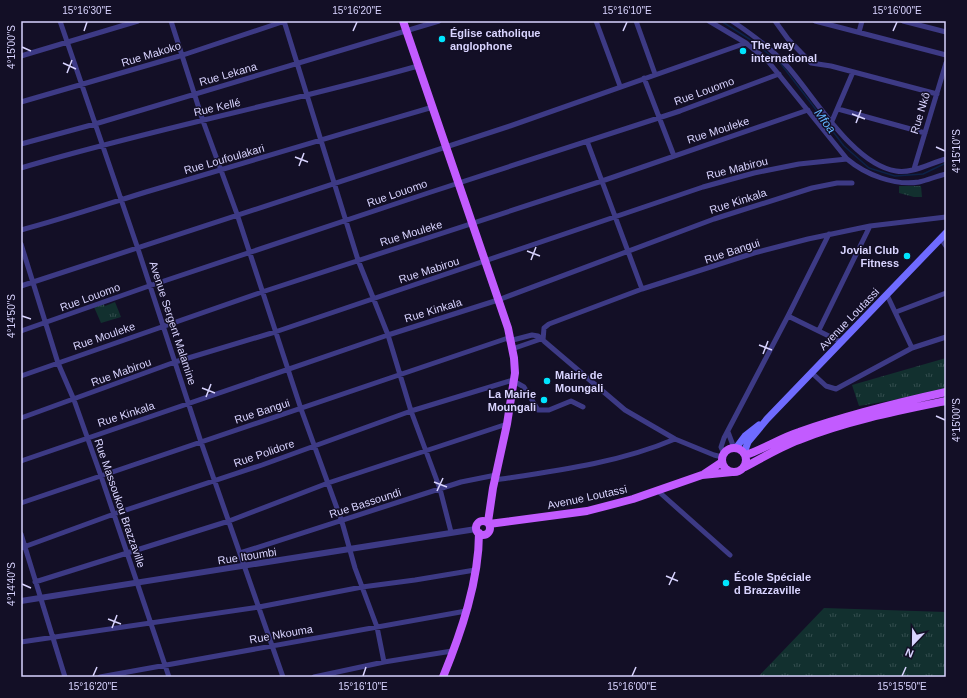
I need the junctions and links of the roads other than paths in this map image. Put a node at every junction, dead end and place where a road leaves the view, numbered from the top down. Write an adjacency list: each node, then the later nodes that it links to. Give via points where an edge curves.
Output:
1 (60, 21): 19 (street, Avenue Sergent Malamine)
2 (138, 21): 19 (street)
3 (171, 21): 21 (street)
4 (284, 21): 21 (street, Rue Makoko); 25 (street)
5 (403, 21): 16 (main road)
6 (439, 21): 16 (street, Rue Lekana)
7 (596, 21): 32 (street)
8 (636, 21): 28 (street)
9 (709, 21): 20 (street)
10 (732, 21): 42 (street, via 771,49)
11 (775, 21): 27 (street, via 811,63)
12 (815, 21): 15 (street)
13 (862, 21): 17 (street)
14 (903, 21): 18 (street)
15 (822, 22): 17 (street)
16 (407, 32): 25 (street, Rue Lekana); 26 (main road)
17 (859, 32): 22 (street)
18 (946, 32)
19 (66, 42): 23 (street); 31 (street, Avenue Sergent Malamine)
20 (746, 43): 28 (street); 29 (street)
21 (183, 55): 31 (street, Rue Makoko); 33 (street)
22 (946, 55)
23 (21, 56)
24 (946, 63): 34 (street, Rue Nkô)
25 (296, 65): 33 (street, Rue Lekana); 35 (street)
26 (418, 66): 35 (street, Rue Kellé); 37 (main road)
27 (853, 72): 34 (street); 38 (street)
28 (655, 74): 30 (street)
29 (780, 74): 39 (street); 40 (street, Rue Louomo)
30 (644, 78): 32 (street); 40 (street)
31 (82, 84): 36 (street, Rue Makoko); 43 (street, Avenue Sergent Malamine)
32 (620, 86): 49 (street)
33 (195, 94): 41 (street); 43 (street, Rue Lekana)
34 (937, 94): 44 (street, Rue Nkô)
35 (306, 96): 41 (street, Rue Kellé); 45 (street)
36 (21, 102)
37 (433, 107): 45 (street, Rue Loufoulakari); 49 (main road)
38 (838, 109): 42 (street); 44 (street)
39 (808, 110): 50 (street, Rue Mouleke); 51 (street)
40 (660, 117): 46 (street, Rue Louomo); 50 (street)
41 (203, 121): 48 (street, Rue Kellé); 55 (street)
42 (832, 121): 54 (street, via 844,137 872,162 897,171)
43 (95, 124): 47 (street, Rue Lekana); 48 (street, Avenue Sergent Malamine)
44 (925, 132): 54 (street, Rue Nkô)
45 (321, 138): 55 (street, Rue Loufoulakari); 58 (street)
46 (587, 141): 57 (street); 60 (street, Rue Louomo)
47 (21, 144)
48 (102, 144): 53 (street, Rue Kellé); 61 (street, Avenue Sergent Malamine)
49 (445, 147): 58 (street); 60 (main road)
50 (674, 156): 57 (street, Rue Mouleke)
51 (847, 159): 56 (street, via 872,175 903,182 920,182); 63 (street, Rue Mabirou, via 799,164 754,173)
52 (946, 159): 54 (street)
53 (21, 168)
54 (914, 169)
55 (219, 170): 61 (street, Rue Loufoulakari); 62 (street)
56 (946, 174)
57 (602, 181): 63 (street); 66 (street, Rue Mouleke)
58 (334, 182): 62 (street); 65 (street)
59 (852, 183): 74 (street, Rue Kinkala, via 838,183 785,196 714,219)
60 (459, 184): 65 (street, Rue Louomo); 66 (main road)
61 (121, 200): 68 (street, Rue Loufoulakari); 73 (street, Avenue Sergent Malamine)
62 (236, 214): 73 (street); 75 (street)
63 (614, 216): 74 (street); 77 (street, Rue Mabirou)
64 (946, 217): 67 (street, Rue Bangui)
65 (347, 221): 75 (street, Rue Louomo); 76 (street)
66 (472, 224): 76 (street, Rue Mouleke); 77 (main road)
67 (870, 226): 69 (street, Rue Bangui); 91 (street)
68 (21, 230)
69 (829, 234): 81 (street, Rue Bangui); 88 (street)
70 (944, 236): 72 (street); 84 (main road, Avenue Loutassi)
71 (21, 244): 78 (street, Rue Massoukou Brazzaville)
72 (946, 246)
73 (138, 249): 78 (street); 80 (street, Avenue Sergent Malamine)
74 (628, 252): 81 (street); 86 (street, Rue Kinkala)
75 (249, 253): 80 (street, Rue Louomo); 82 (street)
76 (358, 260): 82 (street, Rue Mouleke); 85 (street)
77 (485, 261): 85 (street, Rue Mabirou); 86 (main road)
78 (33, 282): 79 (street); 89 (street, Rue Massoukou Brazzaville)
79 (21, 286)
80 (149, 286): 89 (street, Rue Louomo); 90 (street, Avenue Sergent Malamine)
81 (642, 289): 97 (street, Rue Bangui, via 549,324 544,328)
82 (262, 292): 90 (street, Rue Mouleke); 93 (street)
83 (946, 293): 87 (street)
84 (888, 295): 87 (street); 98 (main road, Avenue Loutassi)
85 (374, 298): 93 (street, Rue Mabirou); 94 (street)
86 (498, 300): 94 (street, Rue Kinkala); 96 (main road)
87 (896, 312): 99 (street)
88 (788, 316): 91 (street); 118 (street)
89 (46, 323): 92 (street, Rue Louomo); 102 (street, Rue Massoukou Brazzaville)
90 (163, 326): 101 (street, Avenue Sergent Malamine); 102 (street, Rue Mouleke)
91 (819, 330): 98 (street)
92 (21, 331)
93 (275, 332): 101 (street, Rue Mabirou); 103 (street)
94 (388, 335): 103 (street, Rue Kinkala); 105 (street)
95 (946, 336): 99 (street)
96 (511, 339): 97 (street, Rue Bangui, via 532,335); 100 (main road); 105 (street, Rue Bangui)
97 (542, 340): 100 (street); 120 (street, via 625,410)
98 (841, 342): 104 (main road, Avenue Loutassi)
99 (912, 348): 104 (street, via 836,389 826,386)
100 (515, 349): 107 (main road, via 520,362)
101 (175, 362): 109 (street, Rue Mabirou); 111 (street, Avenue Sergent Malamine)
102 (58, 363): 106 (street, Rue Mouleke); 109 (street, Rue Massoukou Brazzaville)
103 (289, 370): 111 (street, Rue Kinkala); 113 (street)
104 (812, 373): 116 (main road, Avenue Loutassi)
105 (400, 374): 113 (street, Rue Bangui); 114 (street)
106 (21, 376)
107 (515, 382): 112 (street, via 524,387 538,410 549,410 571,401); 114 (street, Rue Polidore); 117 (main road, via 511,413)
108 (946, 392): 125 (main road, via 876,407 797,432)
109 (74, 400): 115 (street, Rue Mabirou); 119 (street, Rue Massoukou Brazzaville)
110 (946, 401): 128 (main road, via 877,416 798,440)
111 (188, 404): 119 (street, Rue Kinkala); 121 (street, Avenue Sergent Malamine)
112 (583, 407)
113 (301, 409): 121 (street, Rue Bangui); 122 (street)
114 (411, 410): 122 (street, Rue Polidore); 124 (street)
115 (21, 418)
116 (767, 419): 123 (main road, Avenue Loutassi, via 744,436); 125 (main road, Avenue Loutassi, via 748,442)
117 (507, 421): 124 (street); 132 (main road)
118 (728, 432): 123 (street); 126 (street, via 721,447)
119 (87, 437): 127 (street, Rue Kinkala); 131 (street, Rue Massoukou Brazzaville)
120 (675, 438): 126 (street); 132 (street, Rue Bassoundi, via 649,449 591,463)
121 (201, 442): 131 (street, Rue Bangui); 133 (street, Avenue Sergent Malamine)
122 (315, 446): 133 (street, Rue Polidore); 134 (street)
123 (735, 448): 125 (main road); 126 (main road, via 728,450)
124 (426, 452): 134 (street); 135 (street)
125 (745, 454): 128 (main road)
126 (723, 458): 129 (main road, via 726,469); 130 (main road, Avenue Loutassi)
127 (21, 461)
128 (745, 467): 129 (main road)
129 (732, 472): 130 (main road, Avenue Loutassi)
130 (702, 475): 136 (main road, Avenue Loutassi)
131 (101, 476): 137 (street, Rue Bangui); 138 (street, Rue Massoukou Brazzaville)
132 (496, 478): 135 (street, Rue Bassoundi, via 476,478); 141 (main road)
133 (215, 480): 138 (street, Rue Polidore); 139 (street, Avenue Sergent Malamine)
134 (328, 483): 139 (street); 140 (street)
135 (440, 489): 140 (street, Rue Bassoundi); 142 (street)
136 (658, 491): 141 (main road, Avenue Loutassi, via 600,508); 148 (street)
137 (21, 503)
138 (114, 514): 144 (street, Rue Polidore); 146 (street, Rue Massoukou Brazzaville)
139 (229, 521): 146 (street); 147 (street, Avenue Sergent Malamine)
140 (342, 522): 145 (street); 147 (street, Rue Bassoundi)
141 (484, 528): 142 (street, Rue Itoumbi); 150 (main road)
142 (451, 532): 145 (street, Rue Itoumbi)
143 (21, 534): 144 (street)
144 (23, 547): 151 (street)
145 (350, 549): 149 (street, Rue Itoumbi); 153 (street)
146 (128, 552): 151 (street); 152 (street, Rue Massoukou Brazzaville)
147 (240, 553): 149 (street, Avenue Sergent Malamine)
148 (730, 555)
149 (245, 567): 152 (street, Rue Itoumbi); 156 (street, Avenue Sergent Malamine)
150 (475, 570): 153 (street); 157 (main road)
151 (35, 582): 154 (street)
152 (137, 582): 154 (street, Rue Itoumbi); 158 (street, Rue Massoukou Brazzaville)
153 (362, 587): 156 (street); 159 (street)
154 (40, 598): 155 (street, Rue Itoumbi); 160 (street)
155 (21, 601)
156 (259, 607): 158 (street); 162 (street, Avenue Sergent Malamine)
157 (466, 611): 159 (street, Rue Nkouma); 163 (main road)
158 (150, 624): 160 (street); 165 (street, Rue Massoukou Brazzaville)
159 (377, 627): 162 (street, Rue Nkouma); 164 (street)
160 (51, 637): 161 (street); 166 (street)
161 (21, 642)
162 (271, 646): 165 (street, Rue Nkouma); 169 (street, Avenue Sergent Malamine)
163 (452, 651): 164 (street); 171 (main road)
164 (384, 662): 170 (street)
165 (166, 666): 167 (street, Rue Nkouma); 168 (street, Rue Massoukou Brazzaville)
166 (65, 677)
167 (100, 677)
168 (169, 677)
169 (283, 677)
170 (314, 677)
171 (443, 677)

